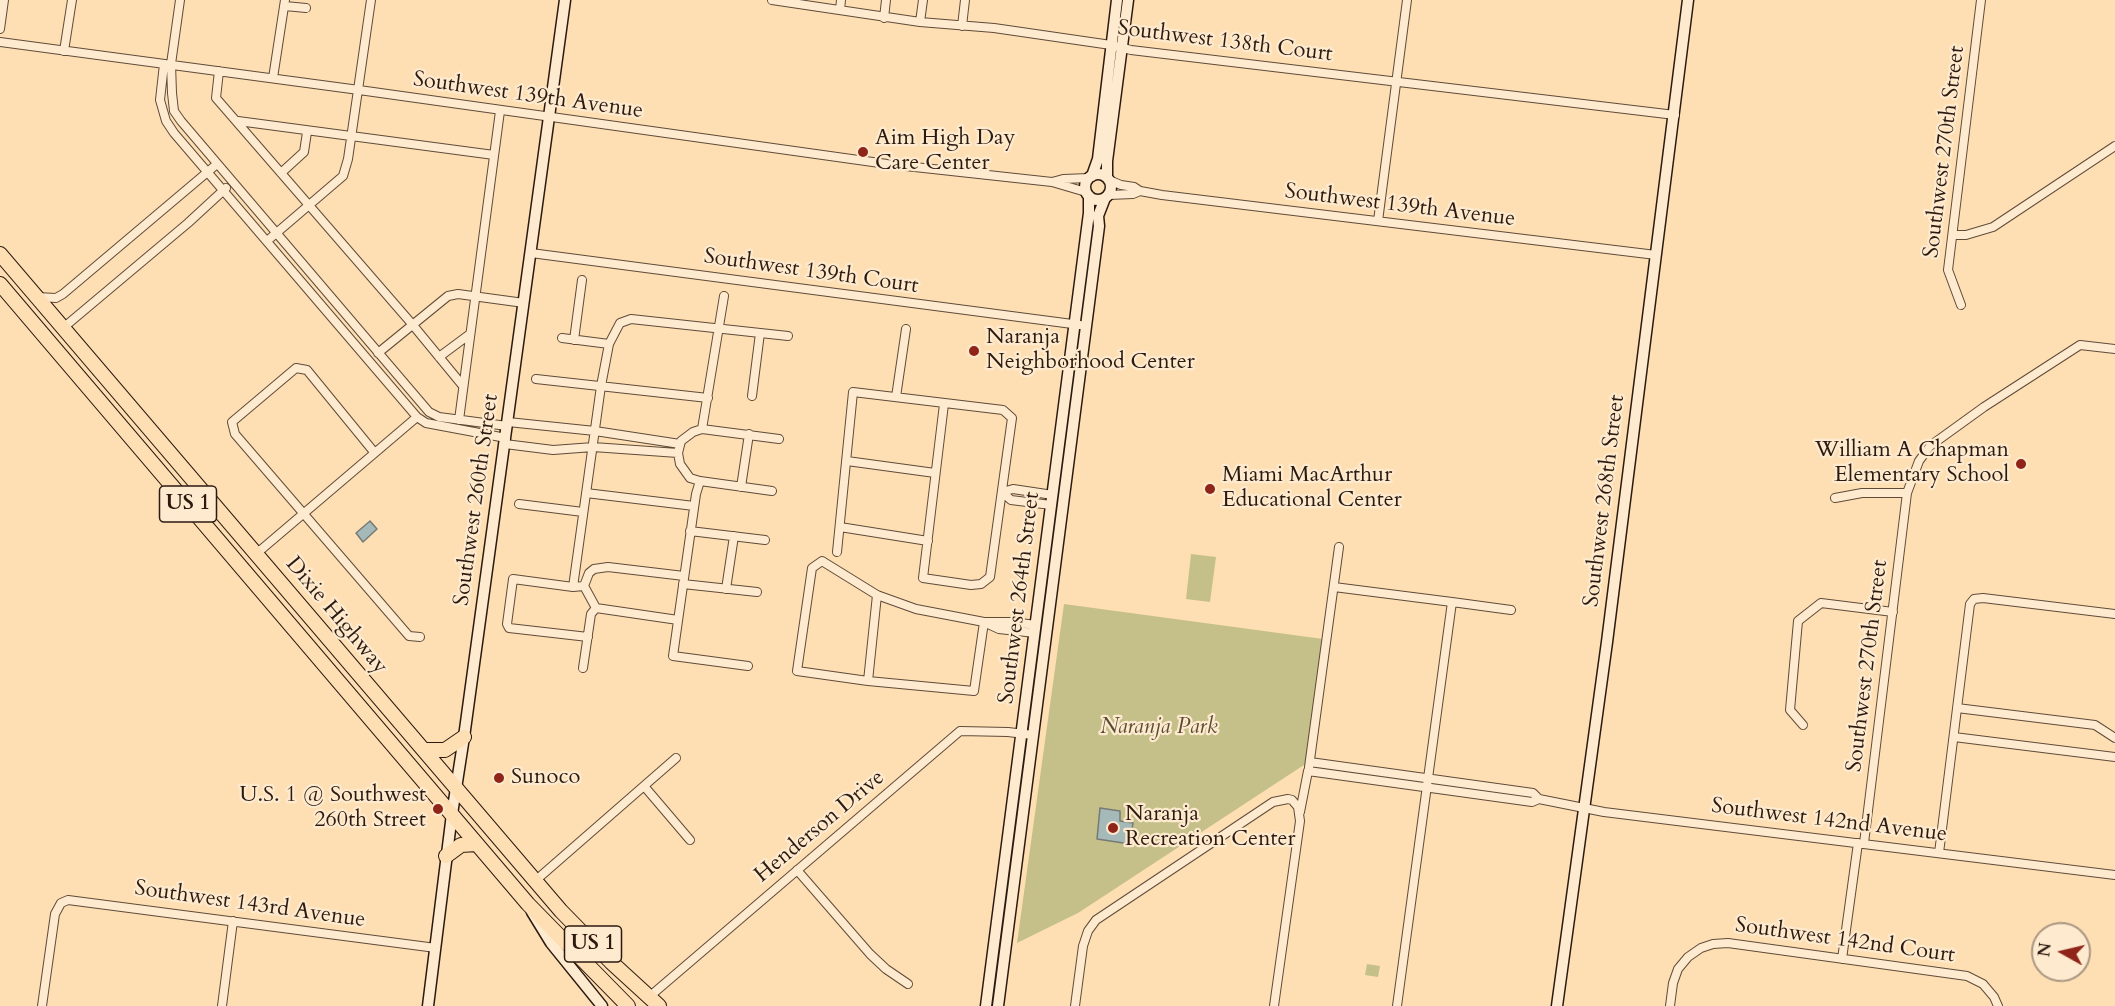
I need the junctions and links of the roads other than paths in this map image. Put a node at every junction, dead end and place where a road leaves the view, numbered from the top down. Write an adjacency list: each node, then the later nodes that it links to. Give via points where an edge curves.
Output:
1 (4, 0): 22 (street)
2 (72, 0): 26 (street)
3 (180, 0): 27 (street)
4 (371, 0): 31 (street)
5 (565, 0): 34 (street, Southwest 260th Street)
6 (772, 0): 18 (street, Southwest 138th Court)
7 (841, 0): 18 (street)
8 (886, 0): 19 (street)
9 (923, 0): 20 (street)
10 (965, 0): 21 (street)
11 (1117, 0): 24 (street)
12 (1128, 0): 25 (street)
13 (1407, 0): 30 (street)
14 (1688, 0): 33 (street, Southwest 268th Street)
15 (1981, 0): 54 (street, Southwest 270th Street)
16 (285, 3): 17 (street); 29 (street)
17 (306, 8)
18 (840, 10): 19 (street, Southwest 138th Court)
19 (884, 18): 20 (street, Southwest 138th Court)
20 (920, 22): 21 (street, Southwest 138th Court)
21 (962, 26): 24 (street, Southwest 138th Court)
22 (0, 29)
23 (0, 42): 26 (street, Southwest 139th Avenue)
24 (1111, 45): 25 (street, Southwest 138th Court); 43 (street, via 1098,159)
25 (1122, 49): 30 (street, Southwest 138th Court); 44 (street)
26 (64, 51): 27 (street, Southwest 139th Avenue)
27 (168, 64): 28 (street, Southwest 139th Avenue); 40 (street, via 174,111); 41 (street, via 160,88 163,112 174,133)
28 (219, 71): 29 (street, Southwest 139th Avenue); 35 (street, via 216,98)
29 (273, 78): 31 (street, Southwest 139th Avenue)
30 (1396, 81): 33 (street, Southwest 138th Court); 52 (street)
31 (359, 90): 32 (street, Southwest 139th Avenue); 37 (street)
32 (500, 111): 34 (street, Southwest 139th Avenue); 39 (street)
33 (1675, 115): 58 (street, Southwest 268th Street)
34 (548, 117): 46 (street, Southwest 139th Avenue, via 887,164); 56 (street, Southwest 260th Street)
35 (238, 121): 36 (street); 42 (street)
36 (307, 132): 37 (street); 42 (street, via 304,152)
37 (351, 136): 39 (street); 51 (street, via 344,176)
38 (2115, 146): 54 (street, via 1993,227)
39 (494, 155): 63 (street)
40 (218, 164): 41 (street); 45 (street)
41 (208, 172): 47 (street); 62 (street, via 63,294 56,298)
42 (281, 173): 51 (street)
43 (1090, 177): 44 (street, via 1100,174); 46 (street, Southwest 139th Avenue); 49 (street, via 1086,185)
44 (1108, 178): 48 (street, Southwest 139th Avenue); 50 (street, via 1111,189)
45 (233, 182): 47 (street); 53 (street)
46 (1052, 182): 49 (street, Southwest 139th Avenue)
47 (224, 190): 55 (street); 68 (street)
48 (1140, 192): 50 (street, Southwest 139th Avenue); 52 (street, Southwest 139th Avenue)
49 (1088, 194): 50 (street, via 1095,200); 67 (street, Southwest 264th Street)
50 (1107, 196): 67 (street, Southwest 264th Street, via 1099,212)
51 (310, 205): 53 (street); 66 (street)
52 (1378, 221): 58 (street, Southwest 139th Avenue)
53 (276, 233): 55 (street); 78 (street)
54 (1953, 235): 65 (street, Southwest 270th Street, via 1948,270)
55 (267, 241): 87 (street)
56 (531, 253): 64 (street, Southwest 260th Street); 67 (street, Southwest 139th Court)
57 (0, 254): 62 (highway, Dixie Highway / US 1)
58 (1656, 255): 160 (street, Southwest 268th Street)
59 (582, 280): 75 (street)
60 (0, 284): 161 (highway, Dixie Highway / US 1)
61 (724, 296): 69 (street)
62 (37, 297): 68 (highway, Dixie Highway / US 1)
63 (475, 297): 64 (street); 66 (street, via 448,296); 72 (street)
64 (524, 303): 89 (street, Southwest 260th Street)
65 (1961, 305)
66 (412, 324): 78 (street); 79 (street)
67 (1080, 325): 110 (street, Southwest 264th Street); 146 (street, Southwest 264th Street)
68 (63, 327): 123 (highway, Dixie Highway / US 1)
69 (719, 328): 71 (street); 76 (street, via 632,319 620,323); 85 (street)
70 (906, 328): 84 (street)
71 (760, 333): 73 (street); 83 (street)
72 (470, 334): 79 (street); 81 (street)
73 (788, 336)
74 (562, 338): 75 (street)
75 (574, 340): 76 (street)
76 (609, 344): 82 (street)
77 (2115, 349): 108 (street, Southwest 270th Street, via 2080,345 1984,407 1930,446)
78 (378, 353): 88 (street, via 429,412)
79 (440, 357): 81 (street)
80 (536, 379): 82 (street)
81 (463, 386): 88 (street)
82 (601, 386): 85 (street); 91 (street)
83 (752, 396)
84 (896, 397): 86 (street); 100 (street, via 853,392)
85 (708, 398): 90 (street)
86 (944, 404): 101 (street); 106 (street, via 1003,410 1012,418)
87 (417, 417): 95 (street, via 426,423); 99 (street)
88 (459, 420): 89 (street)
89 (507, 424): 91 (street); 95 (street, Southwest 260th Street)
90 (702, 429): 92 (street); 97 (street, via 685,437)
91 (595, 431): 93 (street); 96 (street)
92 (749, 434): 94 (street); 103 (street)
93 (637, 438): 97 (street); 98 (street)
94 (779, 439)
95 (505, 441): 96 (street, via 553,450); 147 (street, Southwest 260th Street)
96 (593, 447): 98 (street); 107 (street)
97 (679, 449): 98 (street); 102 (street, via 686,476)
98 (636, 450)
99 (374, 452): 115 (street); 115 (street, via 307,370 296,368 232,423 235,434)
100 (847, 461): 101 (street); 116 (street)
101 (936, 473): 120 (street)
102 (700, 482): 103 (street); 113 (street)
103 (741, 487): 104 (street)
104 (772, 491)
105 (1028, 491): 106 (street); 110 (street); 111 (street)
106 (1002, 492): 111 (street, via 1011,500); 120 (street, via 990,578 981,584 923,578)
107 (586, 493): 113 (street); 114 (street)
108 (1907, 493): 109 (street, via 1862,493); 134 (street, Southwest 270th Street)
109 (1835, 498)
110 (1052, 500): 111 (street); 138 (street, Southwest 264th Street)
111 (1028, 502)
112 (519, 504): 114 (street)
113 (694, 506): 117 (street)
114 (583, 512): 126 (street)
115 (304, 513): 123 (street); 139 (street, via 409,636)
116 (840, 527): 120 (street); 122 (street)
117 (690, 531): 118 (street); 124 (street)
118 (734, 536): 119 (street); 128 (street)
119 (765, 540)
120 (927, 541)
121 (1339, 548): 127 (street)
122 (837, 552)
123 (256, 554): 150 (highway, Dixie Highway / US 1)
124 (684, 580): 125 (street, via 608,567 594,569); 128 (street); 136 (street)
125 (584, 585): 126 (street); 132 (street)
126 (573, 587): 140 (street, via 513,579 507,624 509,628)
127 (1334, 587): 131 (street); 153 (street)
128 (726, 589): 129 (street)
129 (758, 592)
130 (877, 595): 137 (street, via 916,609); 143 (street); 143 (street, via 822,561 812,568 797,670)
131 (1452, 602): 133 (street); 155 (street)
132 (596, 609): 136 (street); 140 (street, via 591,614)
133 (1511, 610)
134 (1893, 612): 145 (street, via 1821,603 1798,621 1790,710); 164 (street, Southwest 270th Street)
135 (2115, 614): 144 (street, via 1974,599 1970,604)
136 (678, 620): 141 (street, via 673,656)
137 (984, 622): 138 (street, via 1012,622); 143 (street, via 975,691)
138 (1035, 629): 146 (street, Southwest 264th Street)
139 (420, 637)
140 (588, 637): 142 (street)
141 (748, 666)
142 (584, 668)
143 (868, 681)
144 (1957, 708): 148 (street); 149 (street, via 2095,725)
145 (1803, 725)
146 (1027, 734): 168 (street, Henderson Drive, via 960,731); 182 (street, Southwest 264th Street)
147 (464, 737): 150 (highway, via 445,750); 158 (street, Southwest 260th Street)
148 (1954, 737): 151 (street); 166 (street)
149 (2115, 738)
150 (424, 750): 158 (highway, Dixie Highway / US 1)
151 (2115, 757)
152 (676, 758): 156 (street)
153 (1310, 762): 154 (street); 155 (street, Southwest 142nd Avenue)
154 (1308, 771): 157 (street, Southwest 142nd Avenue); 162 (street)
155 (1429, 778): 157 (street); 159 (street, Southwest 142nd Avenue, via 1533,794)
156 (644, 786): 163 (street); 170 (street)
157 (1428, 788): 159 (street, Southwest 142nd Avenue, via 1532,802); 185 (street)
158 (455, 789): 161 (street, Southwest 260th Street); 170 (highway, Dixie Highway / US 1)
159 (1539, 799): 160 (street, Southwest 142nd Avenue)
160 (1584, 806): 164 (street, Southwest 142nd Avenue, via 1604,812); 186 (street, Southwest 268th Street)
161 (452, 814): 165 (highway, Dixie Highway / US 1); 167 (street, Southwest 260th Street)
162 (1300, 814): 183 (street, via 1295,802 1273,802 1104,914 1090,926 1083,946); 184 (street)
163 (690, 840)
164 (1861, 843): 166 (street, Southwest 142nd Avenue); 174 (street, Southwest 270th Street)
165 (477, 844): 167 (highway, via 461,845); 171 (highway, Dixie Highway / US 1)
166 (1939, 853): 169 (street, Southwest 142nd Avenue)
167 (446, 856): 173 (street, Southwest 260th Street)
168 (797, 870): 175 (street, via 870,954); 176 (street, Henderson Drive)
169 (2115, 875)
170 (535, 881): 176 (highway, Dixie Highway / US 1)
171 (528, 904): 180 (street, via 551,943); 181 (highway, US 1)
172 (233, 921): 173 (street, Southwest 143rd Avenue); 177 (street, Southwest 143rd Avenue, via 73,899 61,903 55,914); 178 (street)
173 (436, 948): 179 (street, Southwest 260th Street)
174 (1842, 959): 187 (street, Southwest 142nd Court, via 1713,944 1688,957 1678,969); 188 (street, Southwest 142nd Court, via 1967,976 1983,984)
175 (908, 984)
176 (650, 1003)
177 (42, 1006)
178 (222, 1006)
179 (429, 1006)
180 (603, 1006)
181 (628, 1006)
182 (994, 1006)
183 (1075, 1006)
184 (1274, 1006)
185 (1398, 1006)
186 (1557, 1006)
187 (1670, 1006)
188 (1998, 1006)

